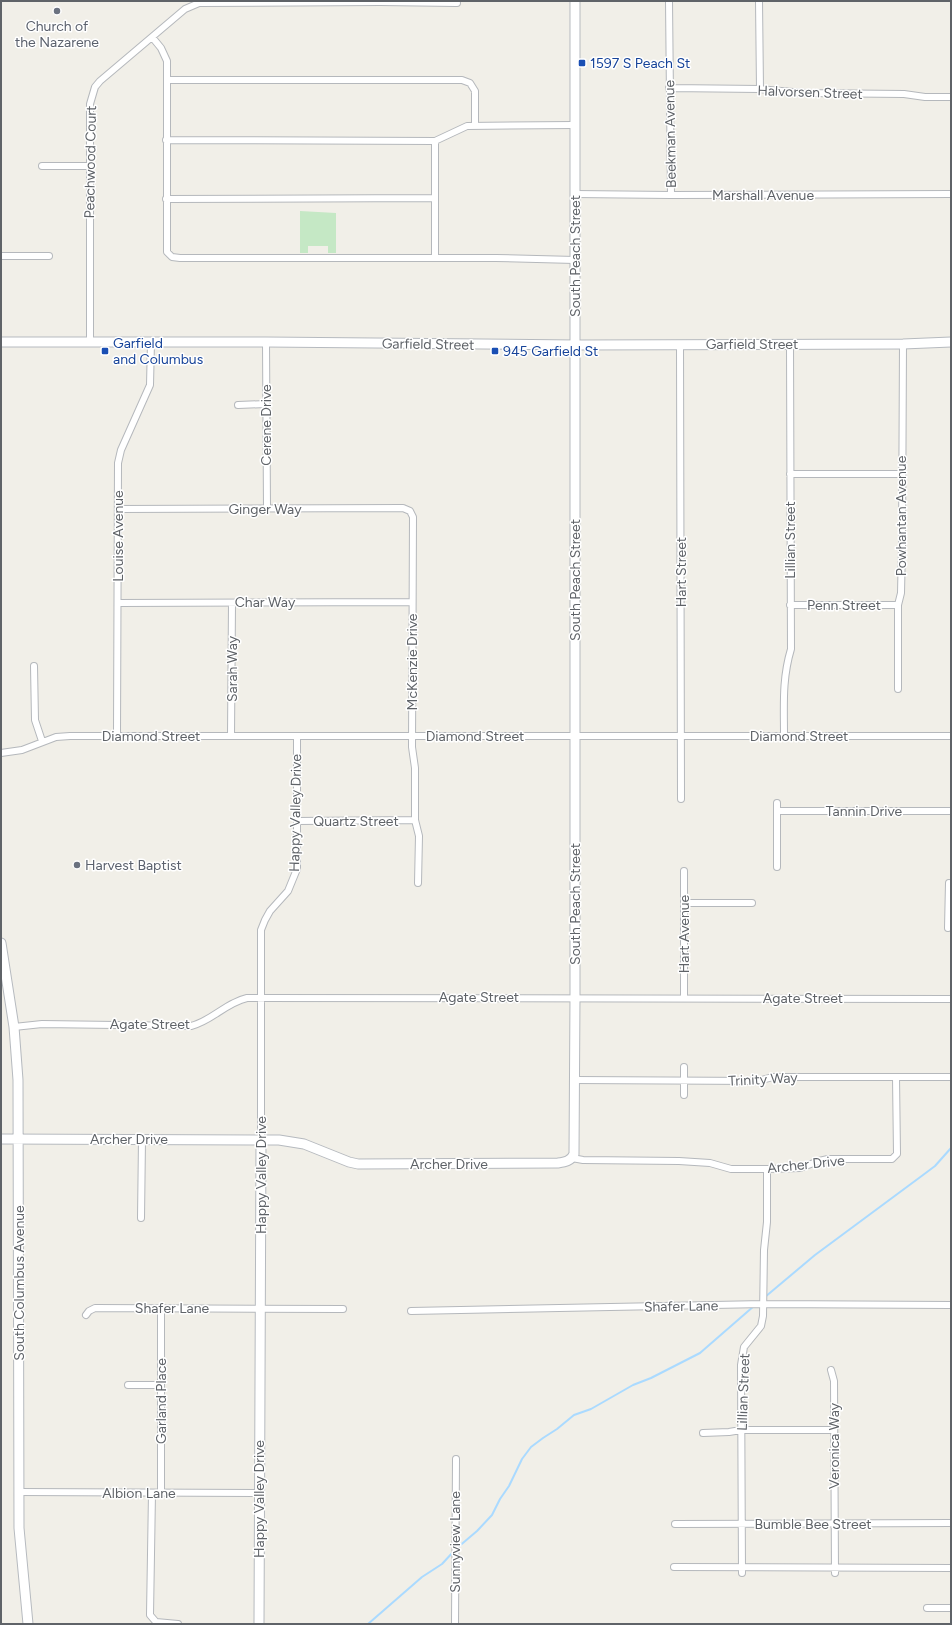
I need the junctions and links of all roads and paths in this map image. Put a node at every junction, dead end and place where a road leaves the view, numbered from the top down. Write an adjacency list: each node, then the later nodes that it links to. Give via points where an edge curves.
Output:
1 (380, 1): 5 (street, Peachwood Court); 6 (street, Peachwood Court, via 199,3 185,9)
2 (575, 1): 11 (street, South Peach Street)
3 (669, 1): 8 (street, Beekman Avenue)
4 (760, 1): 9 (street)
5 (457, 3)
6 (152, 37): 7 (street, via 167,62); 16 (street, Peachwood Court, via 95,87 90,104)
7 (167, 80): 12 (street, via 462,80 470,83 475,91); 13 (street)
8 (669, 88): 9 (street, Halvorsen Street); 19 (street, Beekman Avenue)
9 (760, 89): 10 (street, Halvorsen Street, via 804,93)
10 (951, 97)
11 (574, 125): 12 (street); 17 (street, South Peach Street)
12 (475, 126): 14 (street, via 467,126)
13 (166, 140): 14 (street); 21 (street)
14 (435, 141): 20 (street)
15 (42, 166): 16 (street)
16 (89, 166): 27 (street, Peachwood Court)
17 (575, 194): 19 (street, Marshall Avenue); 25 (street, South Peach Street)
18 (951, 194): 19 (street, Marshall Avenue)
19 (671, 196)
20 (435, 198): 21 (street); 24 (street)
21 (166, 199): 24 (street, via 167,252 172,257)
22 (1, 256): 23 (street)
23 (49, 256)
24 (435, 258): 25 (street)
25 (575, 260): 34 (street, South Peach Street)
26 (1, 342): 27 (street, Garfield Street)
27 (90, 342): 28 (street, Garfield Street)
28 (151, 342): 29 (street, Garfield Street); 39 (street, Louise Avenue, via 150,385 119,456)
29 (266, 342): 34 (street, Garfield Street); 35 (street, Cerene Drive)
30 (951, 342): 33 (street, Garfield Street)
31 (680, 344): 32 (street, Garfield Street); 34 (street, Garfield Street); 53 (street, Hart Street)
32 (790, 344): 33 (street, Garfield Street); 37 (street, Lillian Street)
33 (903, 344): 38 (street, Powhantan Avenue)
34 (576, 345): 56 (street, South Peach Street)
35 (266, 404): 36 (street); 40 (street, Cerene Drive)
36 (238, 405)
37 (790, 474): 38 (street); 45 (street, Lillian Street)
38 (902, 474): 46 (street, Powhantan Avenue, via 901,592)
39 (118, 509): 40 (street, Ginger Way); 44 (street, Louise Avenue)
40 (267, 509): 41 (street, Ginger Way, via 404,508)
41 (410, 511): 43 (street, McKenzie Drive, via 413,517)
42 (232, 602): 43 (street, Char Way); 44 (street, Char Way); 50 (street, Sarah Way)
43 (412, 602): 52 (street, McKenzie Drive)
44 (118, 603): 49 (street, Louise Avenue)
45 (790, 605): 46 (street, Penn Street); 54 (street, Lillian Street, via 791,649 785,668)
46 (898, 605): 48 (street, Powhantan Avenue)
47 (34, 666): 57 (street, via 35,720)
48 (898, 689)
49 (117, 736): 50 (street, Diamond Street); 57 (street, Diamond Street, via 70,736)
50 (232, 736): 51 (street, Diamond Street)
51 (297, 736): 52 (street, Diamond Street); 64 (street, Happy Valley Drive)
52 (412, 736): 56 (street, Diamond Street); 63 (street, McKenzie Drive, via 416,768)
53 (681, 736): 54 (street, Diamond Street); 56 (street, Diamond Street); 59 (street, Hart Street)
54 (784, 736): 55 (street, Diamond Street)
55 (951, 736)
56 (576, 737): 74 (street, South Peach Street)
57 (42, 741): 58 (street, Diamond Street, via 22,750)
58 (1, 752)
59 (681, 799)
60 (778, 803): 61 (street)
61 (778, 811): 62 (street, Tannin Drive); 65 (street)
62 (951, 811)
63 (415, 820): 64 (street, Quartz Street); 67 (street, McKenzie Drive, via 419,836)
64 (297, 821): 75 (street, Happy Valley Drive, via 295,876 288,891 270,911 262,930)
65 (778, 867)
66 (684, 870): 70 (street, Hart Avenue)
67 (418, 884)
68 (949, 884): 69 (street)
69 (950, 899): 72 (street)
70 (684, 903): 71 (street); 76 (street, Hart Avenue)
71 (752, 903)
72 (948, 928)
73 (1, 942): 78 (street, South Columbus Avenue)
74 (575, 997): 75 (street, Agate Street); 76 (street, Agate Street); 82 (street, South Peach Street)
75 (261, 998): 78 (street, Agate Street, via 234,1001 206,1020 191,1026 42,1024); 88 (street, Happy Valley Drive)
76 (684, 998): 77 (street, Agate Street)
77 (951, 999)
78 (14, 1027): 86 (street, South Columbus Avenue)
79 (684, 1067): 83 (street)
80 (896, 1077): 81 (street, Trinity Way); 83 (street, Trinity Way, via 773,1077 758,1081); 90 (street, Archer Drive, via 897,1154 892,1159 828,1159 800,1168)
81 (951, 1077)
82 (575, 1080): 83 (street, Trinity Way); 89 (street, South Peach Street)
83 (684, 1081): 84 (street)
84 (684, 1095)
85 (1, 1139): 86 (street, Archer Drive)
86 (19, 1139): 87 (street, Archer Drive); 106 (street, South Columbus Avenue)
87 (142, 1140): 88 (street, Archer Drive); 91 (street)
88 (261, 1140): 89 (street, Archer Drive, via 285,1140 304,1144 358,1164 558,1163); 95 (street, Happy Valley Drive)
89 (572, 1158): 90 (street, Archer Drive, via 696,1161 731,1169)
90 (767, 1169): 92 (street, Lillian Street)
91 (141, 1218)
92 (764, 1304): 93 (street, Shafer Lane); 97 (street, Shafer Lane); 102 (street, Lillian Street, via 761,1326 744,1347 742,1356)
93 (951, 1305)
94 (161, 1308): 95 (street, Shafer Lane); 98 (street, Shafer Lane, via 95,1308); 101 (street, Garland Place)
95 (260, 1309): 96 (street, Shafer Lane); 109 (street, Happy Valley Drive)
96 (343, 1309)
97 (411, 1311)
98 (86, 1315)
99 (831, 1370): 103 (street, Veronica Way, via 834,1381)
100 (128, 1385): 101 (street)
101 (161, 1385): 108 (street, Garland Place)
102 (742, 1430): 103 (street); 104 (street); 113 (street, Lillian Street)
103 (834, 1430): 110 (street, Veronica Way)
104 (703, 1433)
105 (456, 1459): 123 (street, Sunnyview Lane)
106 (18, 1492): 107 (street, Albion Lane); 120 (street, South Columbus Avenue, via 20,1550)
107 (152, 1493): 108 (street, Albion Lane); 121 (street, via 150,1609 153,1619 162,1624)
108 (161, 1493): 109 (street, Albion Lane)
109 (259, 1493): 122 (street, Happy Valley Drive)
110 (835, 1523): 111 (street, Bumble Bee Street); 113 (street, Bumble Bee Street); 117 (street, Veronica Way)
111 (951, 1523)
112 (675, 1524): 113 (street, Bumble Bee Street)
113 (742, 1524): 116 (street, Lillian Street)
114 (674, 1567): 116 (street)
115 (951, 1568): 117 (street)
116 (742, 1570): 117 (street)
117 (835, 1570)
118 (927, 1608): 119 (street)
119 (951, 1608)
120 (28, 1624)
121 (178, 1624)
122 (259, 1624)
123 (455, 1624)

